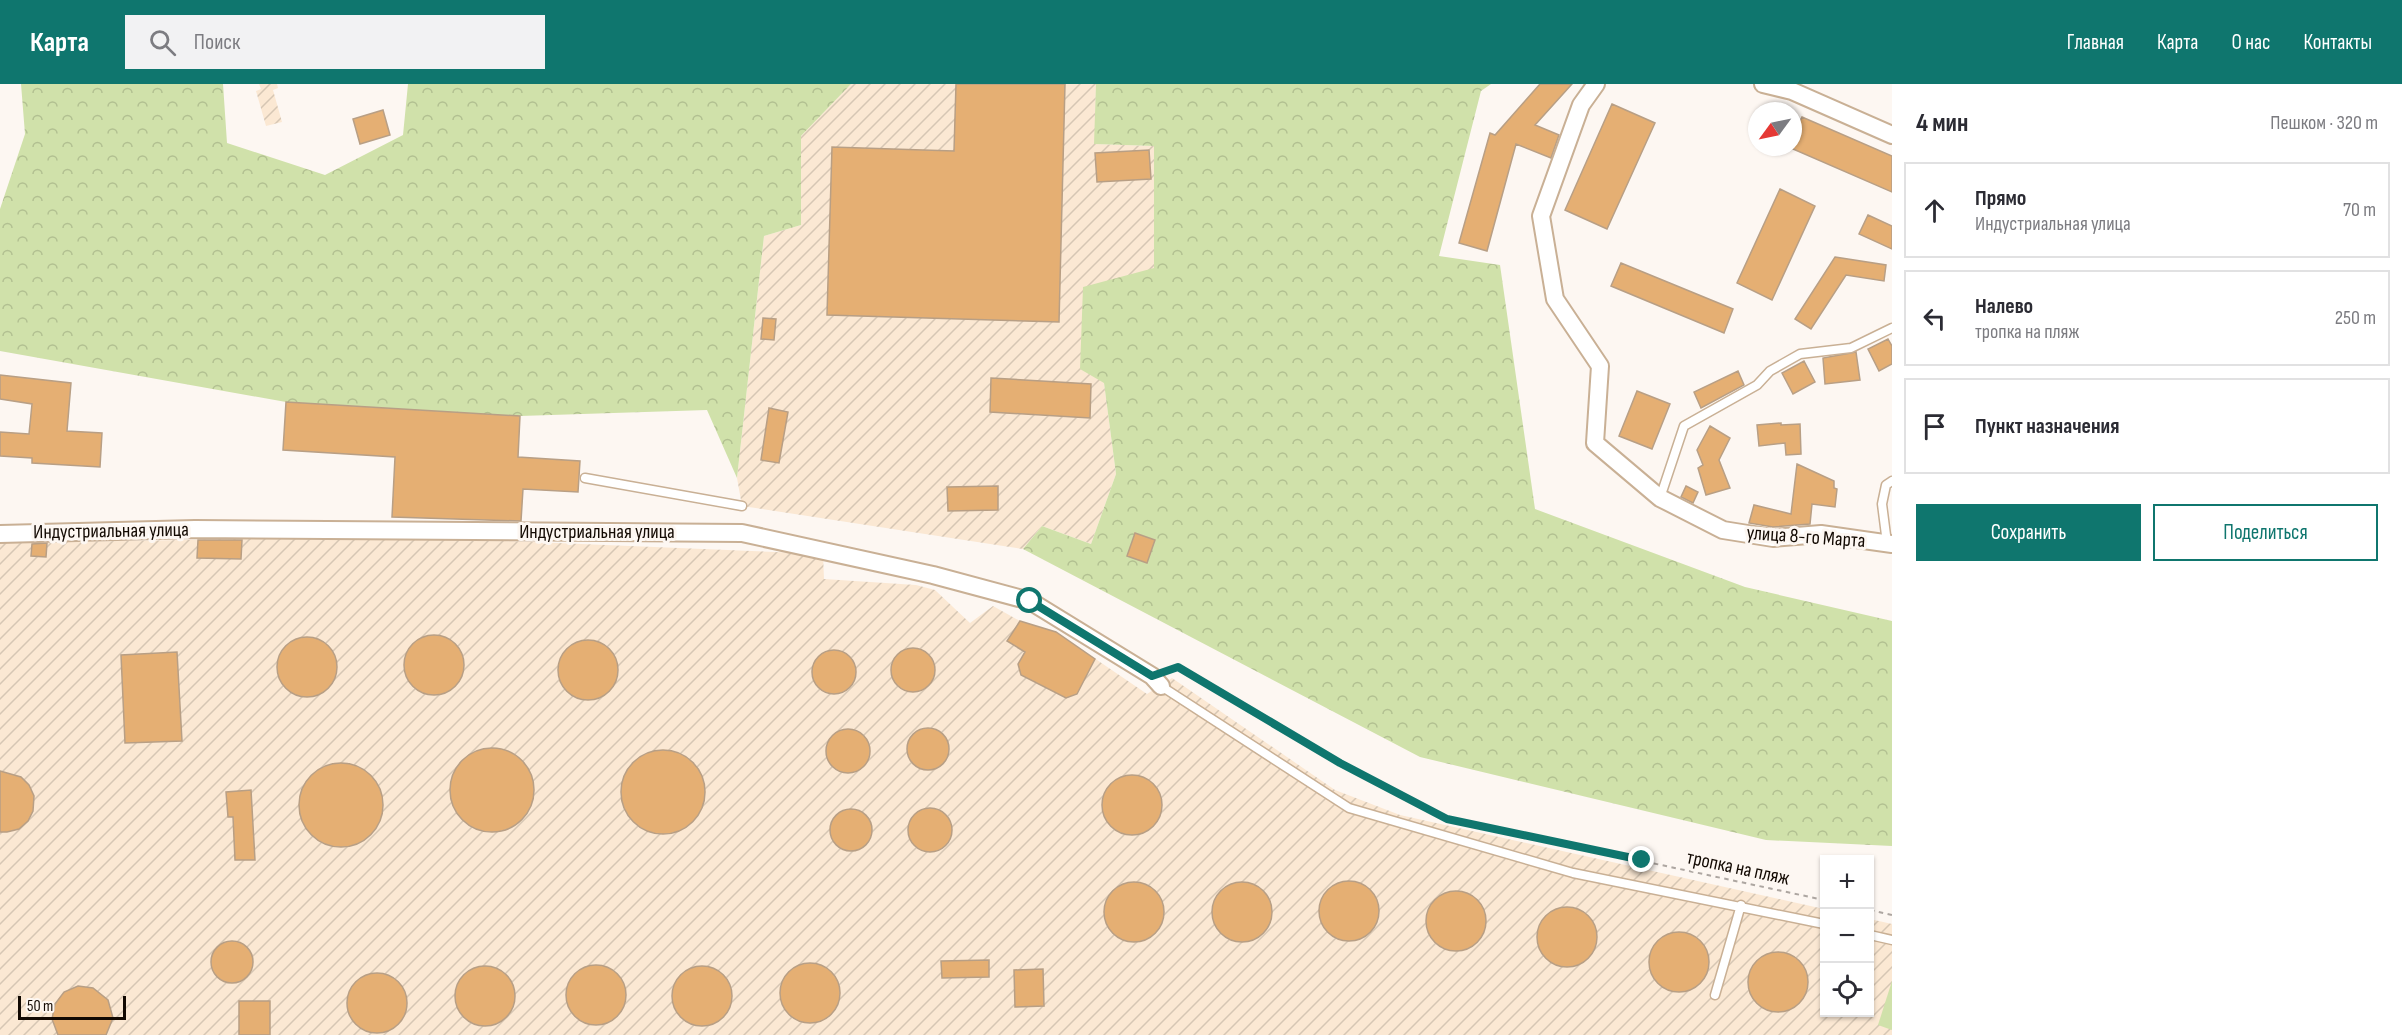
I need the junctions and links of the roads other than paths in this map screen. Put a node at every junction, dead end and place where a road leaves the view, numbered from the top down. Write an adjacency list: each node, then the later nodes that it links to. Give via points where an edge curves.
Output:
1 (1596, 84): 7 (street, улица 8-го Марта, via 1581,105 1541,216 1555,299 1600,366 1595,443)
2 (1763, 84): 3 (street, via 1792,91)
3 (1892, 135)
4 (1892, 328): 7 (lane, via 1851,348 1800,354 1770,371 1757,385 1684,426)
5 (585, 478): 8 (lane)
6 (1892, 481): 10 (lane, via 1886,484 1882,504)
7 (1660, 498): 10 (street, улица 8-го Марта, via 1723,530 1773,538 1821,534)
8 (742, 506)
9 (0, 534): 11 (street, Индустриальная улица, via 195,529 742,533 933,575 1030,601)
10 (1890, 544)
11 (1156, 681): 12 (lane, via 1349,808 1573,873)
12 (1741, 905): 13 (lane); 16 (lane)
13 (1820, 923)
14 (1874, 936): 15 (lane)
15 (1892, 940)
16 (1715, 995)

